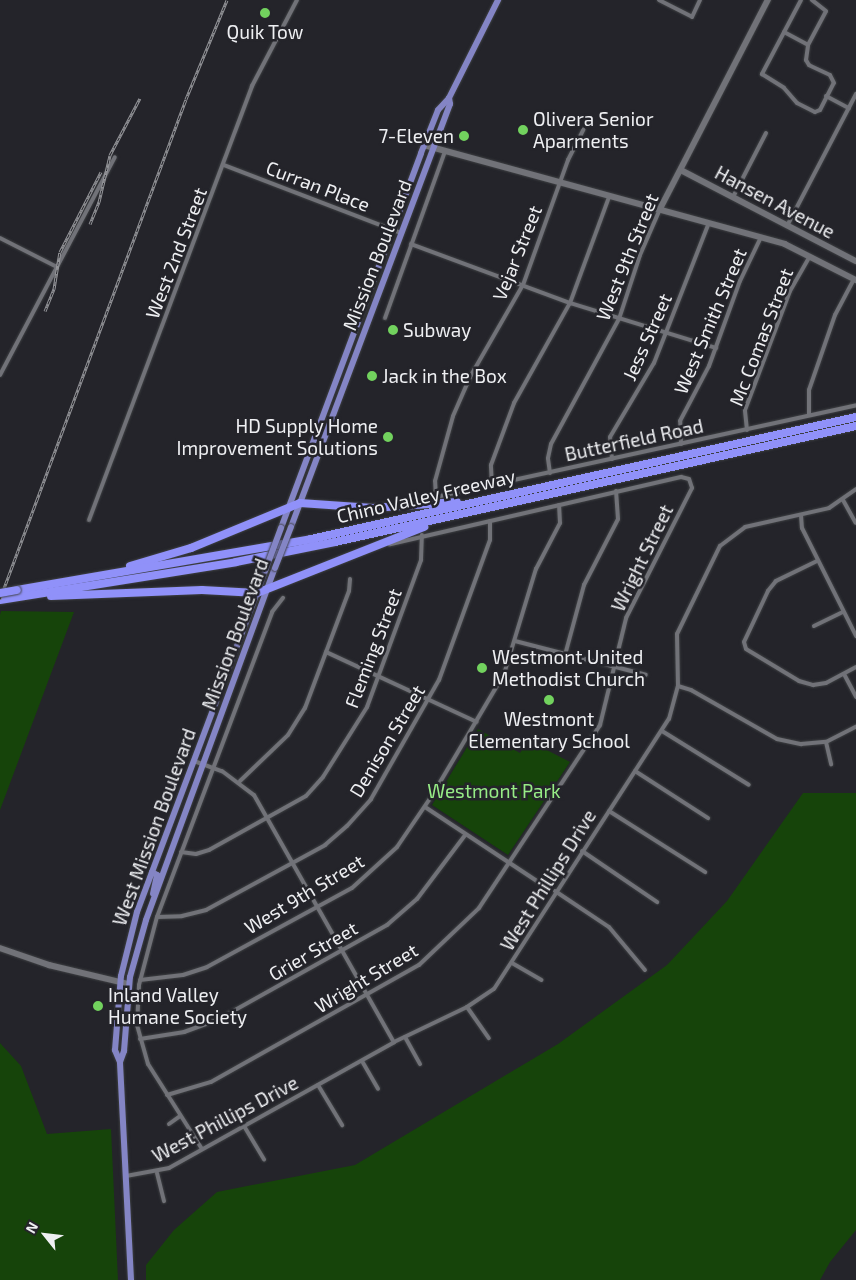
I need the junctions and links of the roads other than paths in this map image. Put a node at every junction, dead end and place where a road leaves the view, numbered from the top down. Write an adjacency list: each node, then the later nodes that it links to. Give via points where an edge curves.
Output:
1 (296, 0): 20 (street, West 2nd Street, via 252,86)
2 (498, 0): 12 (main road, West Mission Boulevard)
3 (659, 0): 4 (street, via 692,17)
4 (700, 0)
5 (768, 0): 21 (street, West 9th Street)
6 (801, 0): 8 (street)
7 (814, 1): 9 (street, via 826,11)
8 (784, 32): 9 (street); 11 (street, via 762,74 811,111 820,110)
9 (808, 45): 11 (street, via 809,65 830,75 834,83)
10 (856, 94): 13 (street)
11 (826, 96): 13 (street)
12 (449, 98): 16 (main road, West Mission Boulevard, via 438,110); 17 (main road, West Mission Boulevard, via 450,104)
13 (849, 108): 27 (street)
14 (583, 130): 22 (street, Vejar Street)
15 (766, 133): 24 (street)
16 (424, 145): 17 (street); 28 (main road, West Mission Boulevard)
17 (433, 148): 18 (street); 29 (main road, Mission Boulevard)
18 (445, 152): 22 (street); 32 (street)
19 (115, 156): 35 (street)
20 (224, 166): 28 (street, Curran Place); 64 (street, West 2nd Street)
21 (681, 170): 24 (street, Hansen Avenue); 25 (street, West 9th Street)
22 (560, 183): 23 (street); 37 (street, Vejar Street)
23 (609, 197): 25 (street); 38 (street)
24 (733, 197): 27 (street, Hansen Avenue)
25 (661, 207): 26 (street); 40 (street, West 9th Street, via 640,255)
26 (709, 223): 30 (street); 41 (street, Jess Street)
27 (787, 226): 34 (street, Hansen Avenue)
28 (392, 228): 29 (street, Curran Place); 61 (main road, West Mission Boulevard)
29 (401, 233): 59 (main road, Mission Boulevard)
30 (761, 237): 33 (street); 42 (street, West Smith Street, via 740,281)
31 (0, 238): 35 (street)
32 (411, 244): 37 (street); 39 (street)
33 (810, 256): 36 (street); 48 (street, Mc Comas Street, via 790,291 745,410)
34 (856, 261)
35 (56, 268): 43 (street)
36 (855, 280): 45 (street, via 835,315 809,390)
37 (522, 284): 38 (street); 56 (street, Vejar Street, via 470,377 454,416 435,480)
38 (570, 303): 40 (street); 52 (street, via 514,403 491,465)
39 (385, 318)
40 (619, 319): 41 (street); 51 (street, West 9th Street, via 557,430 549,452)
41 (667, 333): 42 (street); 50 (street, Jess Street, via 654,363 610,438)
42 (716, 348): 49 (street, West Smith Street, via 680,421)
43 (0, 375)
44 (856, 405): 45 (street, Butterfield Road)
45 (809, 415): 48 (street, Butterfield Road)
46 (856, 417): 55 (highway, Chino Valley Freeway)
47 (856, 426): 62 (highway, Chino Valley Freeway)
48 (747, 430): 49 (street, Butterfield Road)
49 (681, 444): 50 (street, Butterfield Road)
50 (612, 459): 51 (street, Butterfield Road)
51 (550, 473): 52 (street, Butterfield Road)
52 (492, 486): 56 (street, Butterfield Road)
53 (856, 489): 57 (street, West Phillips Drive)
54 (616, 491): 60 (street); 83 (street, via 618,519 584,585); 85 (street, Wright Street, via 686,478 691,483 690,494 634,601)
55 (503, 496): 59 (highway, via 409,507 326,507); 70 (highway, Chino Valley Freeway, via 311,539)
56 (436, 498): 58 (street, Butterfield Road)
57 (843, 500): 63 (street, West Phillips Drive, via 829,508); 66 (street)
58 (418, 501)
59 (300, 503): 61 (highway); 72 (main road, Mission Boulevard, bridge)
60 (560, 505): 65 (street); 81 (street, West 9th Street, via 560,523 536,569)
61 (288, 508): 70 (highway, via 191,548); 74 (main road, West Mission Boulevard, bridge)
62 (478, 511): 72 (highway, via 389,538); 75 (highway, Chino Valley Freeway, via 236,562)
63 (801, 515): 69 (street, via 802,528); 89 (street, West Phillips Drive, via 745,527 720,546 677,634)
64 (89, 520)
65 (490, 521): 67 (street); 91 (street, Denison Street, via 490,540)
66 (856, 523)
67 (422, 535): 68 (street); 88 (street, Fleming Street, via 421,560)
68 (383, 546)
69 (817, 561): 78 (street); 86 (street, via 776,581 744,642 746,649 799,681 826,683)
70 (104, 574): 75 (highway, Chino Valley Freeway)
71 (350, 579): 82 (street, via 349,591)
72 (268, 590): 74 (highway); 97 (main road, Mission Boulevard)
73 (0, 593): 75 (highway, Chino Valley Freeway, bridge)
74 (257, 593): 75 (highway, via 202,590); 96 (main road, West Mission Boulevard)
75 (17, 595): 77 (highway, Chino Valley Freeway)
76 (283, 598): 99 (street, via 272,612)
77 (0, 600)
78 (843, 612): 79 (street); 80 (street)
79 (814, 626)
80 (856, 636)
81 (515, 641): 83 (street); 92 (street, West 9th Street, via 504,674)
82 (326, 652): 88 (street); 101 (street, via 305,708 288,735)
83 (565, 655): 85 (street)
84 (856, 667): 86 (street)
85 (613, 668): 87 (street); 111 (street, Wright Street, via 600,725)
86 (844, 674): 90 (street)
87 (646, 675)
88 (378, 677): 91 (street); 105 (street, Fleming Street, via 367,707 323,777 306,796)
89 (678, 686): 94 (street, West Phillips Drive, via 674,705); 95 (street, via 691,690 777,740 801,744)
90 (856, 697)
91 (430, 699): 92 (street); 110 (street, Denison Street, via 371,799 325,845)
92 (477, 722): 103 (street, West 9th Street)
93 (856, 727): 95 (street)
94 (662, 731): 100 (street, West Phillips Drive); 102 (street)
95 (826, 742): 98 (street)
96 (194, 761): 97 (street); 112 (main road, West Mission Boulevard)
97 (203, 764): 99 (street); 116 (main road, Mission Boulevard)
98 (831, 764)
99 (213, 768): 101 (street); 109 (street)
100 (635, 771): 104 (street, West Phillips Drive); 106 (street)
101 (240, 782): 105 (street, via 254,795)
102 (749, 785)
103 (425, 807): 107 (street); 118 (street, West 9th Street, via 397,848 380,866 352,888)
104 (609, 811): 108 (street, West Phillips Drive); 113 (street)
105 (269, 818): 109 (street, Fleming Street, via 209,850 196,854); 110 (street)
106 (708, 818)
107 (466, 834): 111 (street); 121 (street, Grier Street, via 417,899 387,925)
108 (582, 851): 115 (street, West Phillips Drive); 117 (street)
109 (181, 852): 119 (street)
110 (293, 862): 118 (street); 119 (street, Denison Street, via 206,910 182,916)
111 (509, 863): 114 (street); 128 (street, Wright Street, via 479,908 450,938 418,965)
112 (152, 872): 116 (main road, via 157,875); 126 (main road, West Mission Boulevard, via 135,919)
113 (705, 872)
114 (546, 887)
115 (555, 891): 122 (street, West Phillips Drive); 123 (street, via 609,926)
116 (154, 897): 127 (main road, Mission Boulevard)
117 (657, 902)
118 (318, 906): 121 (street); 124 (street, West 9th Street, via 207,967 183,975)
119 (157, 917): 124 (street)
120 (0, 948): 126 (street)
121 (343, 951): 128 (street); 132 (street, Grier Street, via 219,1020 184,1032)
122 (512, 963): 125 (street); 129 (street, West Phillips Drive, via 494,989)
123 (645, 970)
124 (140, 980): 132 (street, via 137,1007)
125 (542, 980)
126 (120, 983): 127 (street); 135 (main road, via 115,1050)
127 (129, 984): 135 (main road, Mission Boulevard, via 124,1051)
128 (368, 994): 133 (street); 139 (street, Wright Street, via 212,1082)
129 (467, 1007): 130 (street, West Phillips Drive); 131 (street)
130 (405, 1037): 133 (street, West Phillips Drive); 136 (street)
131 (489, 1038)
132 (140, 1039): 139 (street, via 148,1064)
133 (394, 1042): 134 (street, West Phillips Drive)
134 (362, 1061): 137 (street, West Phillips Drive); 138 (street)
135 (120, 1062): 147 (main road)
136 (420, 1064)
137 (318, 1085): 142 (street); 143 (street, West Phillips Drive)
138 (378, 1089)
139 (167, 1095): 140 (street)
140 (180, 1116): 141 (street); 144 (street)
141 (169, 1124)
142 (342, 1125)
143 (244, 1126): 144 (street, West Phillips Drive); 145 (street)
144 (202, 1149): 146 (street, West Phillips Drive)
145 (264, 1159)
146 (157, 1173): 147 (street, West Phillips Drive); 148 (street)
147 (126, 1176): 149 (main road)
148 (164, 1201)
149 (131, 1280)

